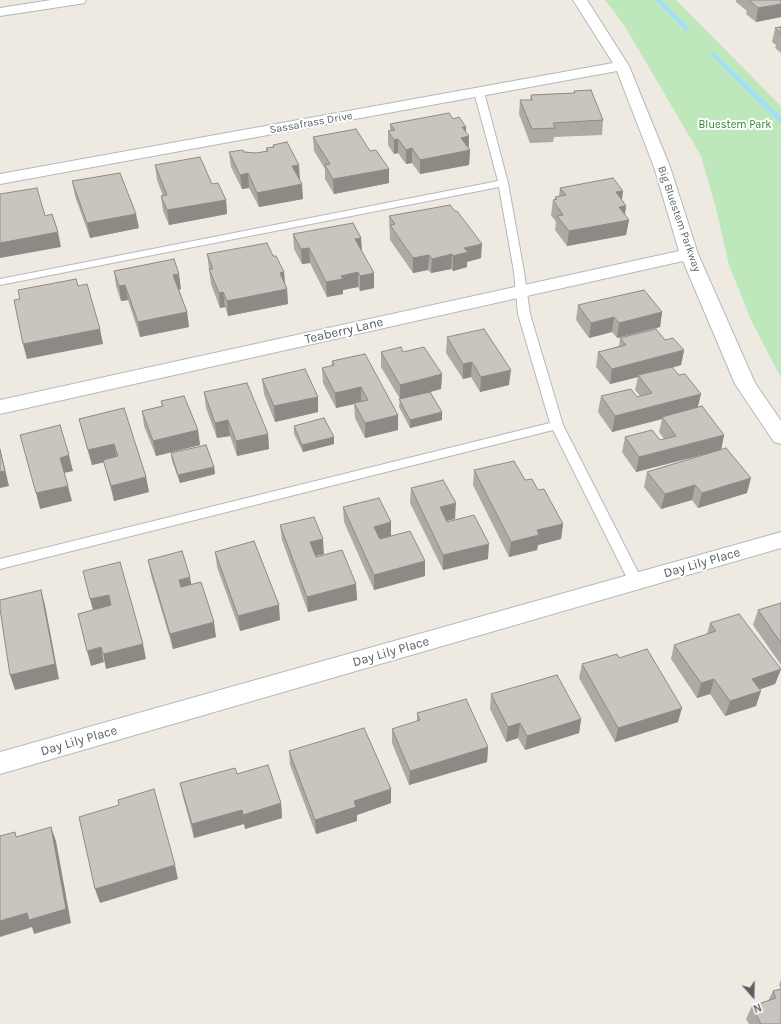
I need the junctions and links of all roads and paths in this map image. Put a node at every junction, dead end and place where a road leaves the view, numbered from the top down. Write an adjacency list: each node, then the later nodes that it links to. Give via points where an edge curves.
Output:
1 (79, 0): 3 (street)
2 (580, 0): 4 (street, Big Bluestem Parkway)
3 (0, 12)
4 (622, 66): 5 (street, Sassafrass Drive); 8 (street, Big Bluestem Parkway, via 662,167)
5 (479, 92): 6 (street, Sassafrass Drive); 7 (lane)
6 (0, 179)
7 (503, 182): 9 (lane); 10 (lane)
8 (689, 254): 10 (street, Teaberry Lane); 13 (street, Big Bluestem Parkway, via 745,384)
9 (0, 282)
10 (521, 292): 11 (street, Teaberry Lane); 12 (lane, via 524,314)
11 (0, 407)
12 (557, 426): 15 (lane); 16 (lane)
13 (781, 437)
14 (781, 540): 16 (street, Day Lily Place)
15 (0, 564)
16 (636, 582): 17 (street, Day Lily Place)
17 (0, 763)

